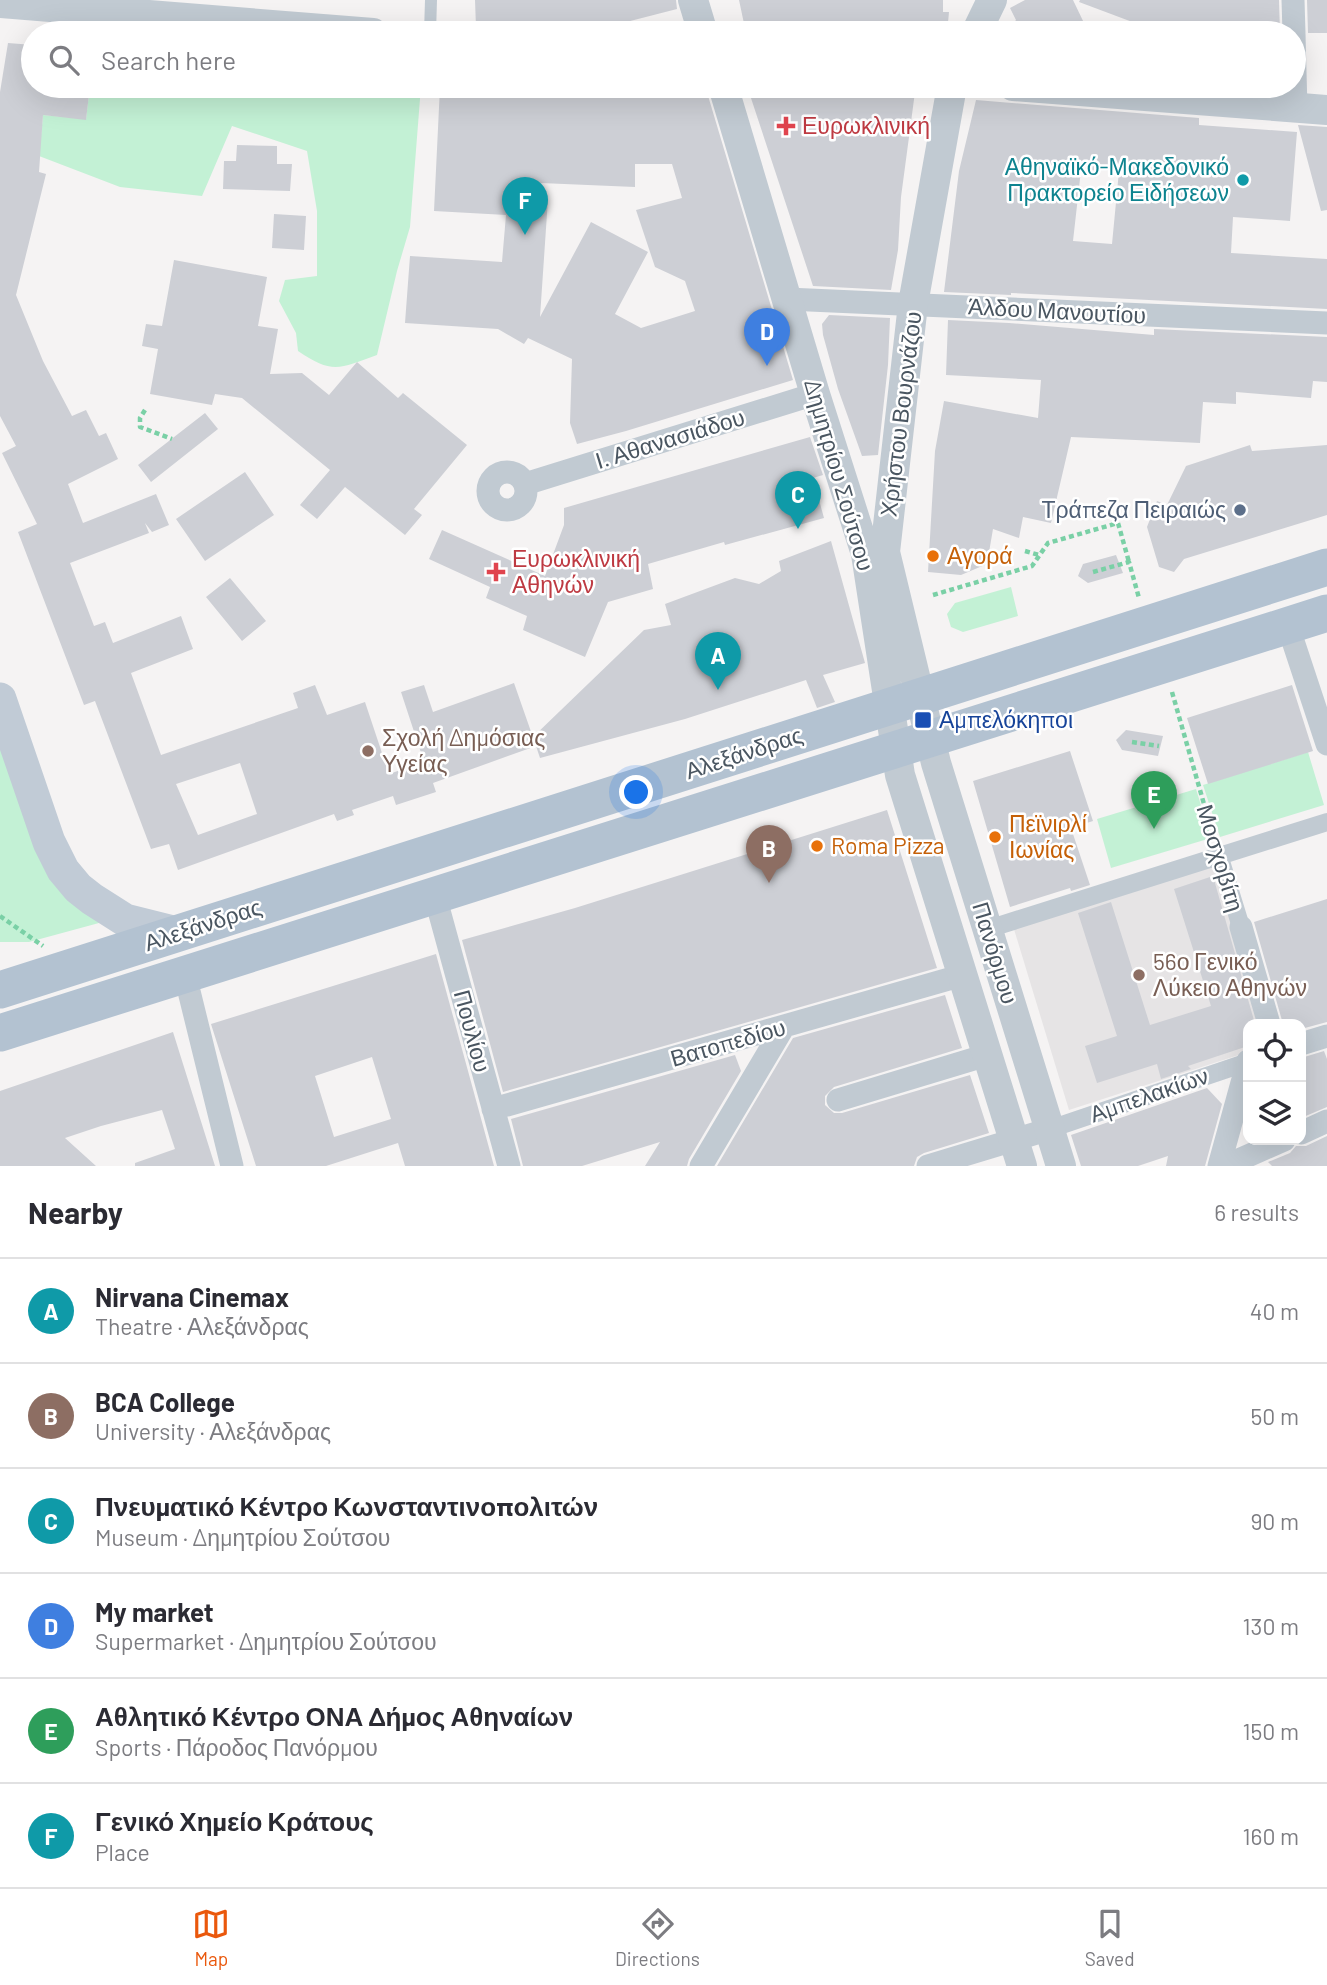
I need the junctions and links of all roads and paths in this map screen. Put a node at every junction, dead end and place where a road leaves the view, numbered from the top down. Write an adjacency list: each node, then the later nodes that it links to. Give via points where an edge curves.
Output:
1 (431, 0): 7 (lane)
2 (693, 0): 8 (street)
3 (992, 0): 9 (street)
4 (1293, 0): 10 (street)
5 (0, 3): 6 (street)
6 (224, 21)
7 (430, 21)
8 (699, 21)
9 (982, 21)
10 (1294, 21)
11 (727, 98): 17 (street, Δημητρίου Σούτσου)
12 (950, 98): 18 (street, Χρήστου Βουρνάζου)
13 (1161, 98): 15 (street)
14 (1296, 98): 15 (street)
15 (1296, 109): 16 (street)
16 (1327, 110)
17 (787, 299): 18 (street, Άλδου Μανουτίου); 20 (street, Δημητρίου Σούτσου)
18 (913, 304): 19 (street, Άλδου Μανουτίου); 35 (street, Χρήστου Βουρνάζου, via 885,552)
19 (1327, 323)
20 (816, 394): 23 (street, Ι. Αθανασιάδου); 35 (street, Δημητρίου Σούτσου, via 866,554)
21 (145, 410): 22 (path, via 140,427)
22 (172, 439)
23 (525, 484)
24 (1025, 551): 25 (path)
25 (1039, 555): 26 (path, via 1048,543 1118,523); 29 (path, via 1032,566)
26 (1129, 562): 28 (path); 30 (path)
27 (1327, 567): 35 (main road, Αλεξάνδρας)
28 (1093, 572)
29 (933, 595)
30 (1139, 598)
31 (1327, 613): 32 (main road, Αλεξάνδρας)
32 (1288, 626): 36 (main road, Αλεξάνδρας); 38 (street)
33 (1172, 692): 42 (path, Μοσχοβίτη)
34 (0, 699): 47 (main road, via 63,870 78,888 125,920)
35 (904, 701): 36 (street, Χρήστου Βουρνάζου); 40 (street, Δημητρίου Σούτσου); 47 (main road, Αλεξάνδρας)
36 (930, 739): 40 (main road, Αλεξάνδρας); 46 (street, Πανόρμου)
37 (1132, 742): 39 (path)
38 (1327, 744)
39 (1159, 746)
40 (895, 750): 43 (main road, Αλεξάνδρας); 51 (street, Πανόρμου)
41 (1327, 822): 42 (street)
42 (1219, 855): 45 (street, Μοσχοβίτη); 46 (street)
43 (435, 896): 50 (main road, Αλεξάνδρας); 62 (street, Πουλίου)
44 (0, 916): 48 (path)
45 (1241, 927): 53 (street, Μοσχοβίτη)
46 (988, 929): 64 (street, Πανόρμου)
47 (177, 933): 48 (main road, Αλεξάνδρας)
48 (54, 958): 49 (main road, via 19,972); 52 (main road, Αλεξάνδρας)
49 (0, 970)
50 (185, 975): 55 (main road, Αλεξάνδρας); 68 (street)
51 (962, 975): 54 (street, Βατοπεδίου); 58 (street, Πανόρμου)
52 (0, 990)
53 (1268, 1019)
54 (783, 1028): 62 (street, Βατοπεδίου); 70 (street)
55 (0, 1034)
56 (1327, 1036): 57 (street)
57 (1306, 1042)
58 (988, 1055): 61 (street); 67 (street, Πανόρμου)
59 (1243, 1063): 64 (street, Αμπελακίων)
60 (1243, 1079): 73 (street)
61 (838, 1100)
62 (493, 1109): 69 (street, Πουλίου)
63 (1327, 1121): 65 (street)
64 (1050, 1129): 67 (street); 72 (street, Πανόρμου)
65 (1306, 1131)
66 (1273, 1145): 74 (street)
67 (1018, 1153): 71 (street)
68 (232, 1166)
69 (509, 1166)
70 (701, 1166)
71 (928, 1166)
72 (1061, 1166)
73 (1219, 1166)
74 (1225, 1166)

